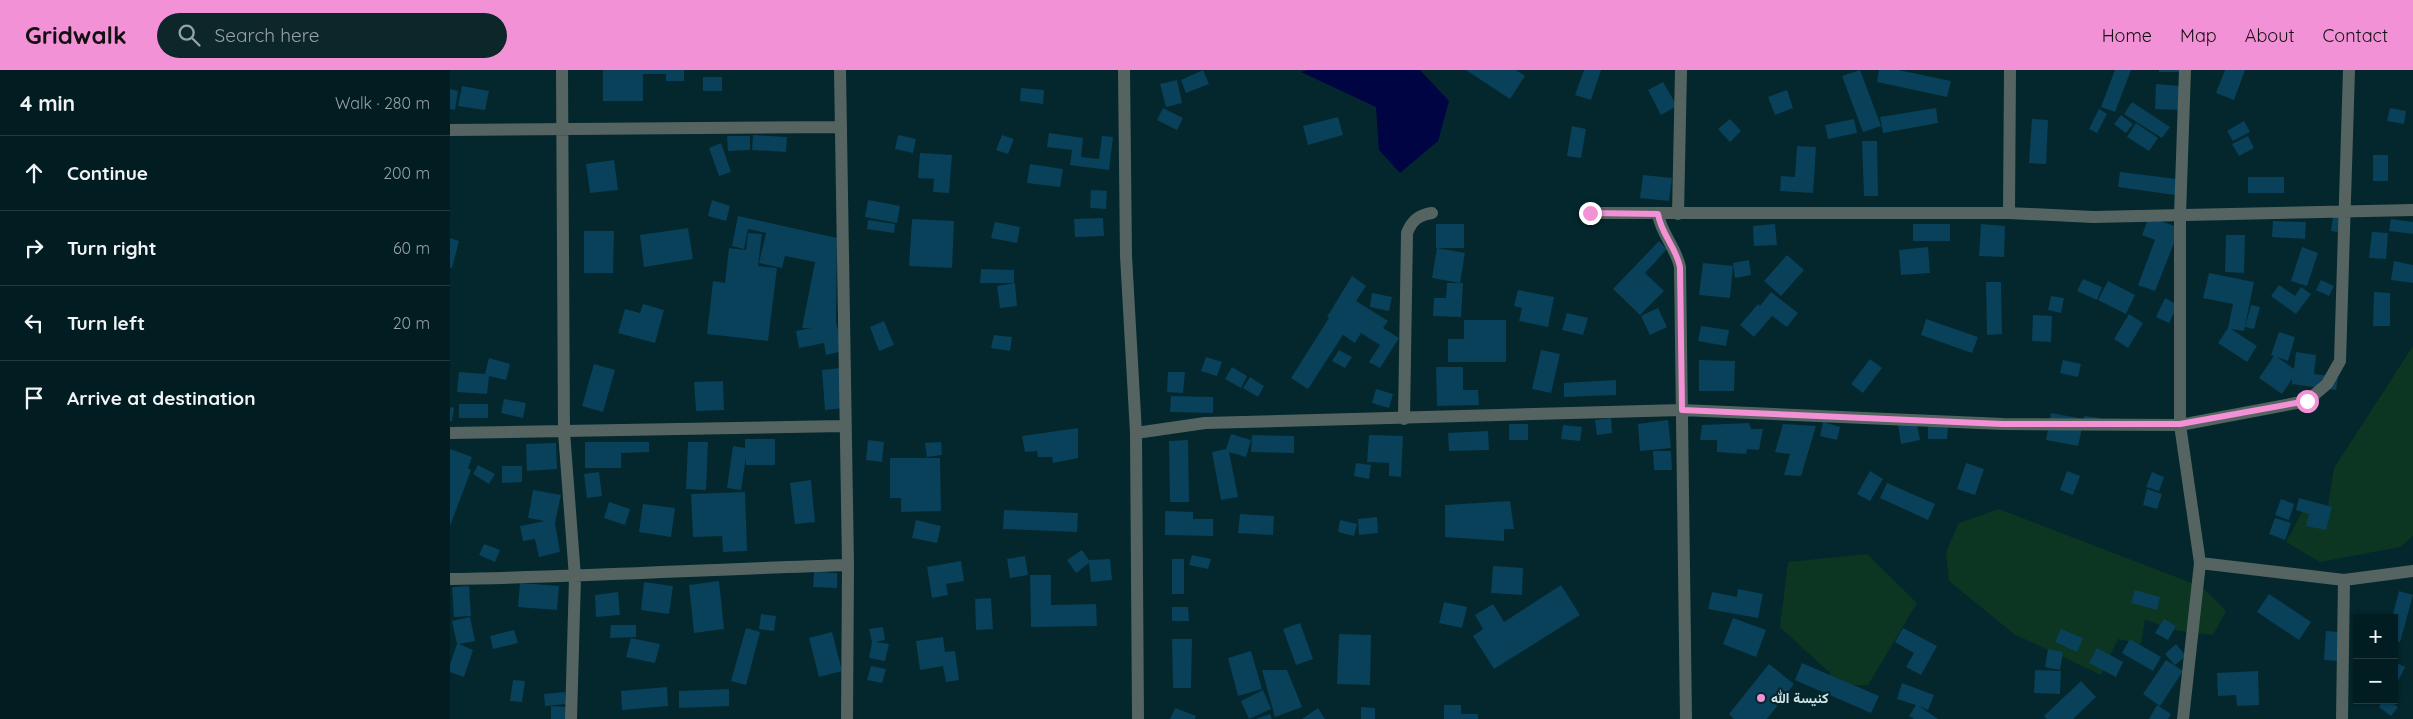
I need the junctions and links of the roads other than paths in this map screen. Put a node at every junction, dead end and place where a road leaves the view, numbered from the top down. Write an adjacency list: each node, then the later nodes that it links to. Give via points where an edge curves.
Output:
1 (562, 70): 9 (street)
2 (840, 70): 8 (street)
3 (1124, 70): 25 (street, via 1126,256)
4 (1681, 70): 17 (street)
5 (2010, 70): 15 (street)
6 (2185, 70): 18 (street)
7 (2349, 70): 11 (street)
8 (840, 127): 9 (street); 22 (street)
9 (563, 128): 10 (street); 23 (street)
10 (450, 130)
11 (2344, 210): 12 (street); 18 (street); 21 (street, via 2340,361 2327,384 2307,401)
12 (2413, 210)
13 (1432, 213): 20 (street, via 1418,217 1408,232)
14 (1590, 213): 16 (street)
15 (2009, 213): 17 (street); 18 (street, via 2093,217)
16 (1658, 214): 17 (street); 19 (street, via 1660,226 1674,247 1680,267)
17 (1678, 214)
18 (2180, 216): 21 (street)
19 (1682, 410): 20 (street); 21 (street, via 2002,424); 35 (street)
20 (1404, 419): 25 (street, via 1205,423)
21 (2180, 424): 26 (street)
22 (844, 426): 23 (street); 27 (street)
23 (564, 432): 24 (street); 29 (street)
24 (450, 433)
25 (1136, 433): 34 (street)
26 (2200, 563): 31 (street); 36 (street)
27 (848, 565): 29 (street, via 700,569); 33 (street)
28 (2413, 571): 31 (street)
29 (575, 577): 30 (street); 32 (street)
30 (450, 579)
31 (2344, 580): 37 (street)
32 (571, 719)
33 (847, 719)
34 (1138, 719)
35 (1686, 719)
36 (2183, 719)
37 (2342, 719)

